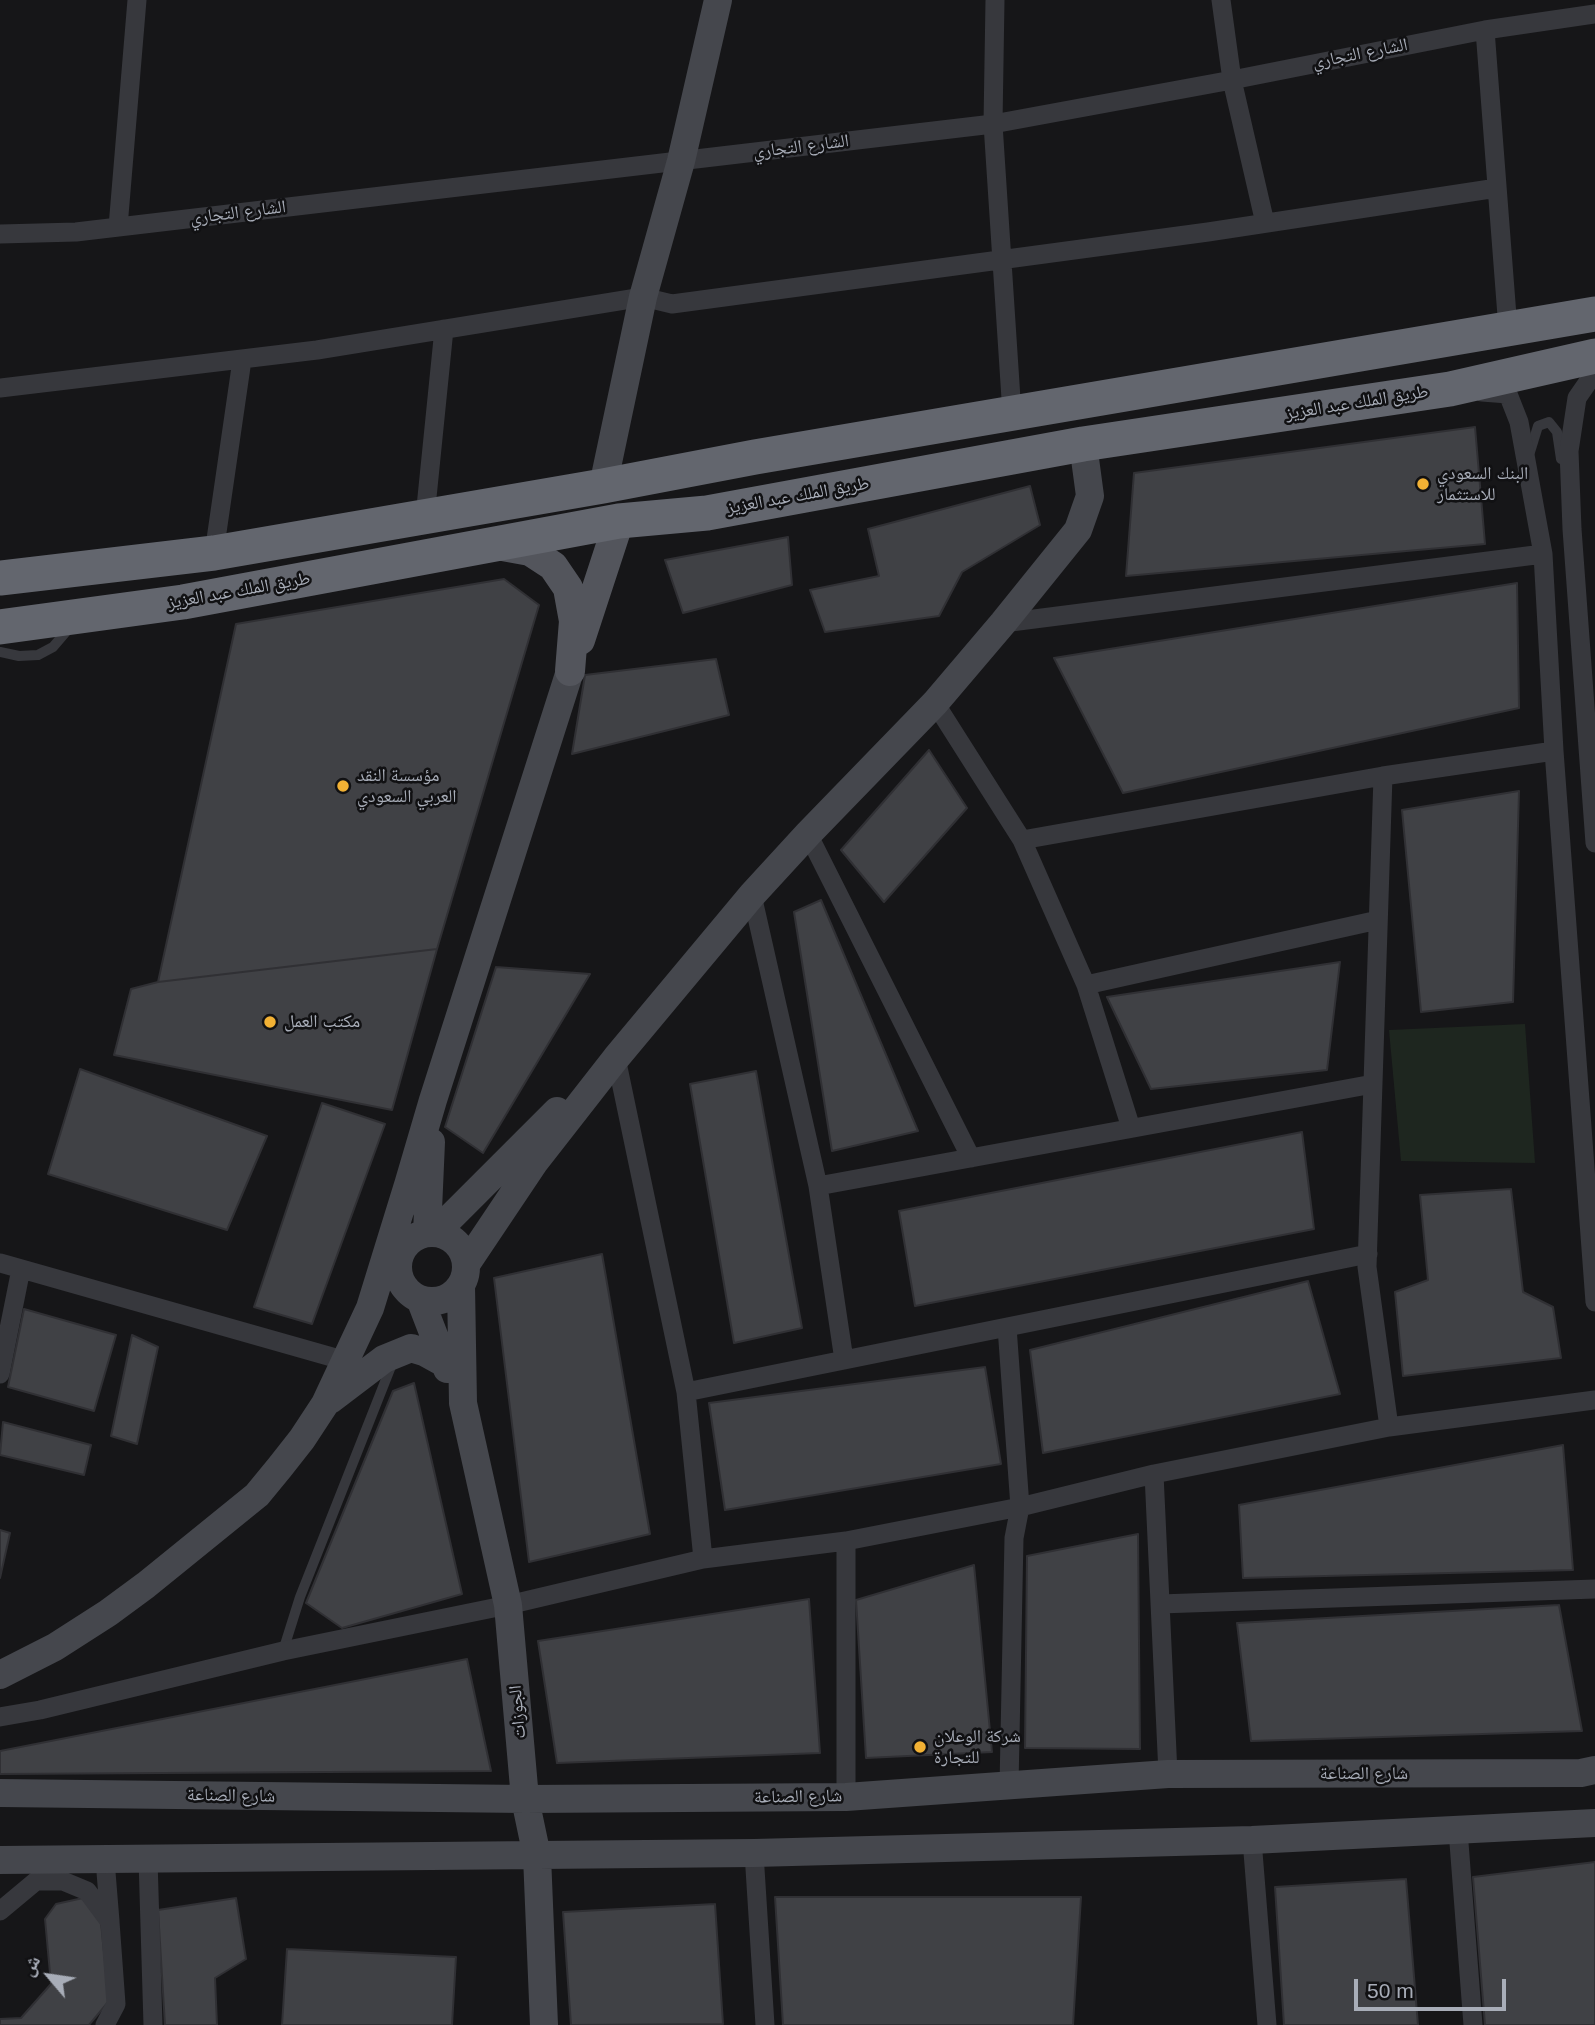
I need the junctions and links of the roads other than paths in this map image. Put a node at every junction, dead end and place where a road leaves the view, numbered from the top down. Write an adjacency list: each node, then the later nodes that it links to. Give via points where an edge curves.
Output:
1 (137, 0): 12 (street)
2 (718, 0): 9 (street)
3 (995, 0): 8 (street)
4 (1221, 0): 7 (street)
5 (1595, 14): 6 (street, الشارع التجاري)
6 (1485, 30): 7 (street, الشارع التجاري); 10 (street)
7 (1232, 79): 8 (street, الشارع التجاري); 11 (street)
8 (993, 124): 9 (street, الشارع التجاري); 14 (street)
9 (681, 161): 12 (street, الشارع التجاري); 15 (street)
10 (1497, 188): 11 (street); 18 (street)
11 (1265, 223): 14 (street)
12 (118, 227): 13 (street, الشارع التجاري)
13 (0, 234)
14 (1002, 260): 15 (street, via 672,304); 24 (street)
15 (643, 297): 17 (street); 27 (street)
16 (1595, 314): 18 (highway)
17 (444, 329): 20 (street); 28 (street)
18 (1508, 329): 24 (highway)
19 (1595, 356): 23 (highway, طريق الملك عبد العزيز)
20 (242, 359): 22 (street); 32 (street)
21 (1595, 372): 30 (street, via 1577,398 1569,451)
22 (0, 388)
23 (1450, 389): 25 (highway, طريق الملك عبد العزيز); 26 (street, via 1508,394)
24 (1012, 414): 27 (highway)
25 (1083, 444): 29 (highway, طريق الملك عبد العزيز, via 707,513); 36 (street, via 1090,496 1078,530)
26 (1527, 464): 30 (lane, via 1538,426 1549,422 1557,432); 33 (street)
27 (603, 486): 28 (highway)
28 (425, 517): 32 (highway)
29 (619, 520): 31 (highway, طريق الملك عبد العزيز); 39 (main road)
30 (1573, 529): 45 (street)
31 (494, 544): 35 (highway, طريق الملك عبد العزيز, via 183,602); 39 (main road, via 530,551 553,566 568,588 574,621)
32 (214, 553): 34 (highway)
33 (1543, 554): 36 (street); 41 (street)
34 (0, 578)
35 (80, 616): 37 (highway, طريق الملك عبد العزيز); 38 (lane, via 53,647 38,655)
36 (1003, 623): 40 (street)
37 (0, 627)
38 (0, 652)
39 (570, 671): 51 (street)
40 (935, 703): 43 (street); 44 (street)
41 (1554, 751): 42 (street); 63 (street)
42 (1383, 776): 44 (street); 47 (street)
43 (808, 834): 46 (street); 53 (street)
44 (1022, 840): 48 (street)
45 (1595, 843)
46 (752, 895): 49 (street); 55 (street)
47 (1378, 920): 48 (street); 50 (street)
48 (1086, 985): 52 (street)
49 (617, 1058): 56 (street); 61 (street, via 534,1163); 71 (street)
50 (1373, 1084): 52 (street); 57 (street)
51 (433, 1100): 54 (street); 56 (street)
52 (1131, 1128): 53 (street)
53 (971, 1158): 55 (street)
54 (408, 1185): 58 (street); 64 (street)
55 (818, 1186): 67 (street)
56 (431, 1233): 58 (street, via 414,1238); 61 (street, via 457,1242 463,1252)
57 (1367, 1254): 65 (street); 75 (street)
58 (399, 1260): 62 (street, via 404,1286); 64 (street)
59 (0, 1263): 60 (street)
60 (21, 1269): 68 (street); 70 (street)
61 (464, 1275): 62 (street, via 453,1294 442,1300); 73 (street)
62 (420, 1299): 69 (street)
63 (1595, 1302)
64 (370, 1308): 68 (street)
65 (1007, 1327): 67 (street); 77 (street)
66 (395, 1354): 69 (street, via 411,1348); 74 (street); 83 (lane)
67 (844, 1360): 71 (street)
68 (346, 1362): 74 (street)
69 (444, 1363): 73 (street)
70 (0, 1374)
71 (686, 1392): 79 (street)
72 (1595, 1400): 75 (street)
73 (463, 1403): 82 (street, الجوزات)
74 (325, 1404): 84 (street, via 280,1467 234,1515 108,1613)
75 (1389, 1427): 76 (street)
76 (1154, 1474): 77 (street); 81 (street)
77 (1020, 1507): 78 (street); 88 (street, via 1014,1538)
78 (846, 1541): 79 (street); 90 (street)
79 (703, 1559): 82 (street)
80 (1595, 1589): 81 (street)
81 (1160, 1604): 87 (street)
82 (508, 1605): 83 (street); 91 (street, الجوزات)
83 (283, 1651): 85 (street)
84 (0, 1675)
85 (0, 1717)
86 (1590, 1768): 87 (street, شارع الصناعة)
87 (1168, 1774): 88 (street, شارع الصناعة)
88 (1009, 1786): 90 (street, شارع الصناعة)
89 (0, 1793): 91 (street, شارع الصناعة)
90 (846, 1797): 91 (street, شارع الصناعة)
91 (526, 1799): 96 (street, الجوزات)
92 (1595, 1823): 93 (street)
93 (1458, 1830): 94 (street); 108 (street)
94 (1252, 1840): 95 (street); 107 (street)
95 (754, 1853): 96 (street); 106 (street)
96 (537, 1856): 97 (street); 105 (street, الجوزات)
97 (148, 1859): 99 (street); 104 (street)
98 (0, 1860): 100 (street)
99 (105, 1860): 100 (street); 102 (street)
100 (35, 1871): 101 (street); 102 (street, via 87,1891)
101 (0, 1911)
102 (110, 1922): 103 (street, via 116,2004)
103 (105, 2025)
104 (153, 2025)
105 (544, 2025)
106 (765, 2025)
107 (1267, 2025)
108 (1473, 2025)

